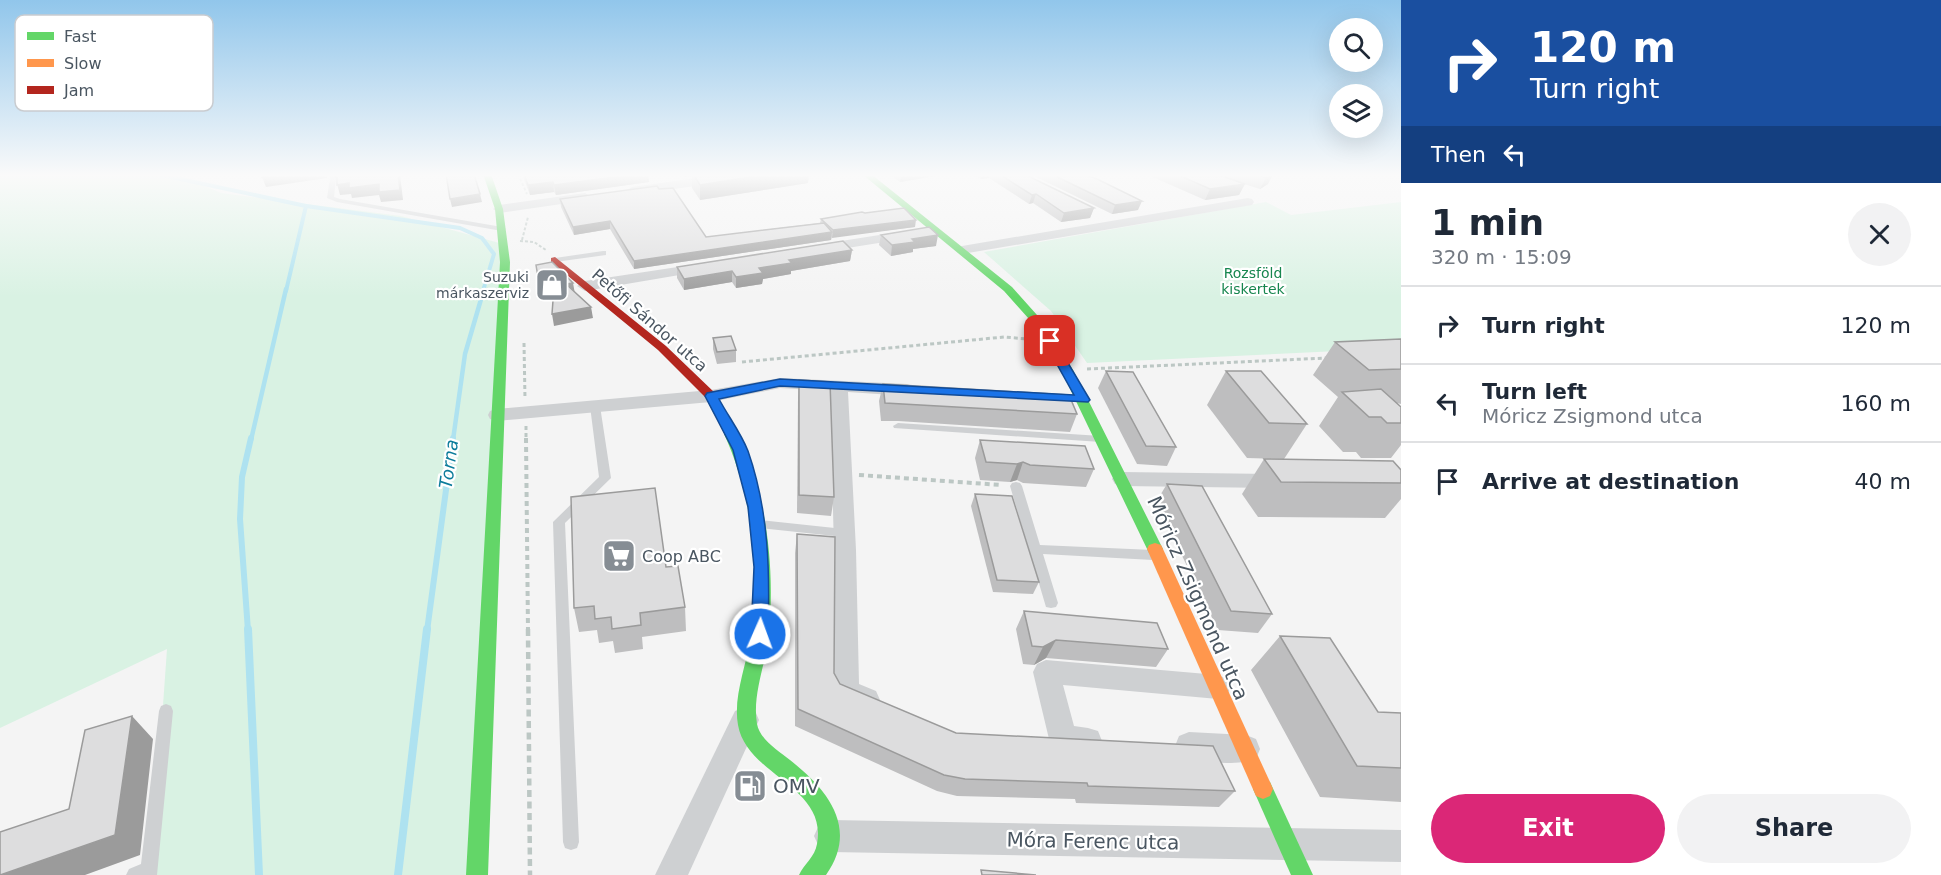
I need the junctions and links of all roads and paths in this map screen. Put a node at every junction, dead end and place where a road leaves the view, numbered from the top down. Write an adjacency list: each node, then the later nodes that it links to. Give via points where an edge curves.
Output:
1 (404, 215): 9 (lane)
2 (500, 215): 9 (street)
3 (529, 215): 10 (path)
4 (917, 215): 8 (street, Móricz Zsigmond utca)
5 (1099, 215): 7 (street)
6 (1157, 215): 7 (street)
7 (1116, 223): 11 (street)
8 (936, 230): 11 (street, Móricz Zsigmond utca); 12 (street)
9 (503, 236): 10 (path); 30 (street)
10 (522, 240): 13 (path); 15 (path, via 539,242)
11 (962, 250): 19 (street, Móricz Zsigmond utca, via 1008,289)
12 (803, 251)
13 (522, 252)
14 (603, 253): 15 (lane)
15 (555, 260): 17 (street, Petőfi Sándor utca)
16 (723, 264): 17 (street)
17 (585, 286): 25 (street, Petőfi Sándor utca, via 662,348)
18 (524, 332): 29 (path)
19 (1050, 341): 21 (path, via 1004,337); 22 (street, Móricz Zsigmond utca)
20 (1329, 357): 22 (path)
21 (742, 362)
22 (1067, 370): 27 (street, Móricz Zsigmond utca)
23 (839, 386): 24 (street); 25 (street, via 780,383); 33 (street)
24 (921, 391)
25 (711, 396): 28 (street); 37 (street, Petőfi Sándor utca, via 740,450)
26 (1062, 398): 27 (street)
27 (1083, 400): 32 (street, Móricz Zsigmond utca)
28 (596, 406): 29 (street); 50 (lane, via 605,478 559,522)
29 (526, 413): 30 (street); 55 (path)
30 (497, 415): 54 (street)
31 (898, 426): 32 (lane)
32 (1101, 439): 34 (street, Móricz Zsigmond utca)
33 (843, 473): 36 (path); 38 (street)
34 (1122, 478): 35 (street); 40 (street, Móricz Zsigmond utca)
35 (1296, 482)
36 (1016, 486): 39 (lane)
37 (757, 524): 38 (lane); 45 (street, Petőfi Sándor utca, via 762,567 760,634)
38 (844, 533): 43 (street, via 846,691)
39 (1034, 549): 40 (lane); 41 (lane)
40 (1159, 555): 42 (street, Móricz Zsigmond utca)
41 (1051, 603)
42 (1218, 687): 46 (street, via 1046,672 1052,739); 48 (street, Móricz Zsigmond utca)
43 (887, 709)
44 (166, 711): 53 (lane)
45 (746, 717): 49 (street, via 752,739 823,805); 56 (street)
46 (1109, 742)
47 (1166, 745): 48 (street)
48 (1246, 749): 51 (street, Móricz Zsigmond utca)
49 (830, 836): 51 (street, Móra Ferenc utca); 57 (street, via 822,865)
50 (572, 842)
51 (1288, 845): 52 (street, Móra Ferenc utca); 58 (street, Móricz Zsigmond utca)
52 (1401, 846)
53 (144, 873)
54 (477, 875)
55 (530, 875)
56 (671, 875)
57 (810, 875)
58 (1302, 875)

